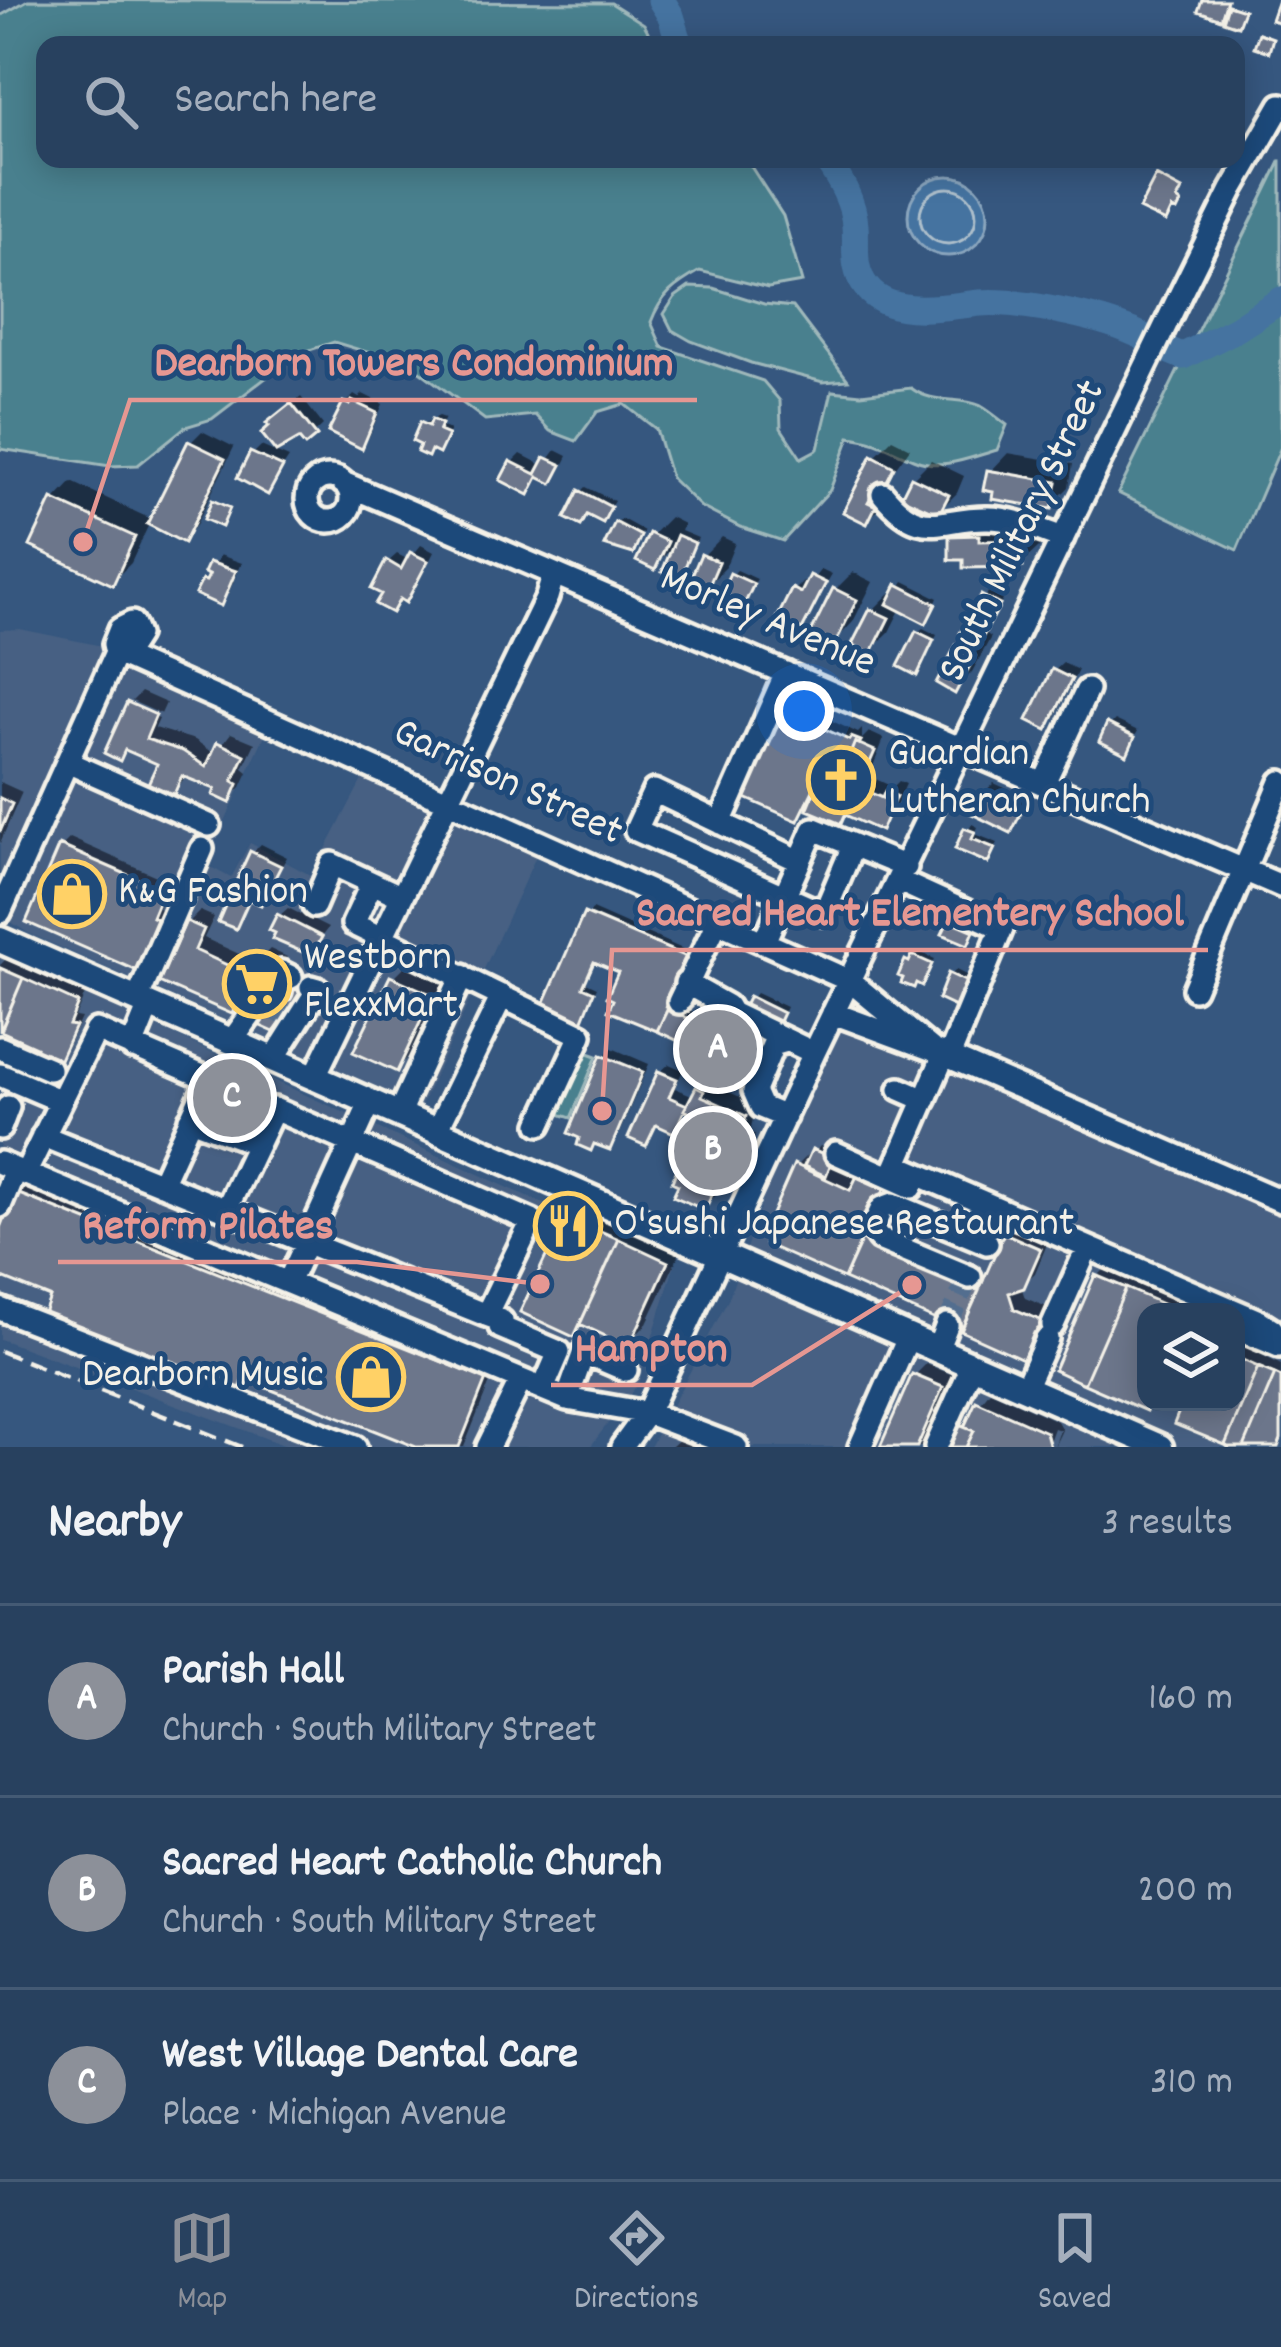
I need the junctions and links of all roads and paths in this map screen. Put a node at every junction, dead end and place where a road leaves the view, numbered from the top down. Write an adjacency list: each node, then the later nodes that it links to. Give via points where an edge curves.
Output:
1 (1281, 105): 2 (street, South Military Street)
2 (1245, 167)
3 (1245, 168): 6 (street, South Military Street)
4 (343, 483): 7 (street, Morley Avenue)
5 (883, 494): 6 (street, via 909,520 929,526 990,518)
6 (1064, 538): 10 (street, South Military Street)
7 (553, 576): 8 (street, Morley Avenue); 14 (street)
8 (786, 673): 10 (street, Morley Avenue); 15 (street)
9 (1087, 690): 13 (street)
10 (964, 748): 13 (street, Morley Avenue); 21 (street, South Military Street)
11 (67, 761): 14 (street, Garrison Street, via 112,662); 16 (street); 27 (street)
12 (1281, 782): 20 (street)
13 (1044, 783): 20 (street, Morley Avenue)
14 (447, 800): 24 (street); 28 (street, Garrison Street)
15 (720, 823): 19 (street); 25 (street, via 654,791 636,830)
16 (209, 825)
17 (853, 845): 19 (street, via 814,829); 21 (street); 25 (street, via 824,914)
18 (202, 849): 36 (street)
19 (800, 861): 25 (street)
20 (1243, 870): 23 (street, Morley Avenue); 34 (street)
21 (902, 874): 33 (street, South Military Street); 45 (street, via 1002,928)
22 (372, 883): 24 (street); 26 (street, via 332,864); 29 (street, via 355,925)
23 (1281, 886)
24 (400, 896): 29 (street)
25 (784, 896): 31 (street)
26 (314, 906)
27 (0, 912)
28 (717, 922): 31 (street, Garrison Street); 40 (street, via 682,993 727,1006)
29 (380, 936): 32 (street); 39 (street)
30 (0, 940): 36 (main road)
31 (764, 942): 33 (street, Garrison Street)
32 (462, 976): 35 (street); 54 (street)
33 (850, 981): 38 (street, South Military Street); 45 (street, Garrison Street)
34 (1194, 989)
35 (502, 996): 57 (street, via 581,1034); 58 (street)
36 (143, 1003): 41 (main road); 42 (street)
37 (282, 1006): 39 (street); 41 (street); 46 (street)
38 (833, 1013): 44 (street, South Military Street); 45 (street, Garrison Street)
39 (340, 1021): 49 (street)
40 (788, 1041): 44 (street); 55 (street, via 773,1045 754,1091 761,1106)
41 (231, 1042): 46 (main road)
42 (132, 1047): 52 (street, via 96,1030); 56 (street, via 209,1079)
43 (0, 1048): 47 (street)
44 (814, 1053): 55 (street, South Military Street)
45 (942, 1054): 51 (street); 66 (street, Garrison Street)
46 (273, 1060): 49 (main road)
47 (49, 1070)
48 (0, 1075): 52 (street)
49 (314, 1078): 53 (main road)
50 (900, 1088): 51 (street)
51 (925, 1100): 64 (street)
52 (61, 1101): 59 (street)
53 (370, 1102): 54 (main road); 60 (street)
54 (398, 1115): 58 (main road)
55 (785, 1118): 71 (street, South Military Street)
56 (190, 1119): 61 (street); 65 (street)
57 (540, 1124)
58 (436, 1132): 71 (main road)
59 (43, 1136): 63 (street); 65 (street)
60 (352, 1143): 61 (street, via 274,1109); 70 (street); 76 (street, via 532,1221)
61 (257, 1144): 68 (street)
62 (836, 1154): 64 (street)
63 (13, 1169): 67 (street); 73 (street)
64 (894, 1171): 69 (street); 80 (street, via 1261,1322)
65 (160, 1184): 68 (street)
66 (1281, 1202)
67 (0, 1207)
68 (226, 1210): 70 (street)
69 (991, 1233): 69 (street, via 968,1281 872,1229 893,1204); 72 (street)
70 (306, 1242): 73 (street); 76 (street)
71 (719, 1256): 79 (main road); 89 (street, South Military Street)
72 (1082, 1261): 74 (street); 86 (street)
73 (288, 1283): 82 (street)
74 (1180, 1303)
75 (0, 1309): 90 (street)
76 (493, 1321): 82 (street); 87 (street, via 559,1352)
77 (947, 1324): 81 (street)
78 (1245, 1332): 80 (street)
79 (908, 1338): 81 (main road); 94 (street)
80 (1280, 1347)
81 (937, 1350): 83 (main road)
82 (483, 1364): 85 (street)
83 (972, 1366): 86 (main road); 95 (street)
84 (626, 1370): 88 (street, via 584,1352)
85 (521, 1380): 87 (street); 91 (street)
86 (1025, 1388): 96 (main road)
87 (543, 1389): 88 (street)
88 (567, 1399): 89 (street)
89 (647, 1412): 92 (street, South Military Street); 93 (street)
90 (356, 1447)
91 (488, 1447)
92 (622, 1447)
93 (736, 1447)
94 (860, 1447)
95 (936, 1447)
96 (1160, 1447)

